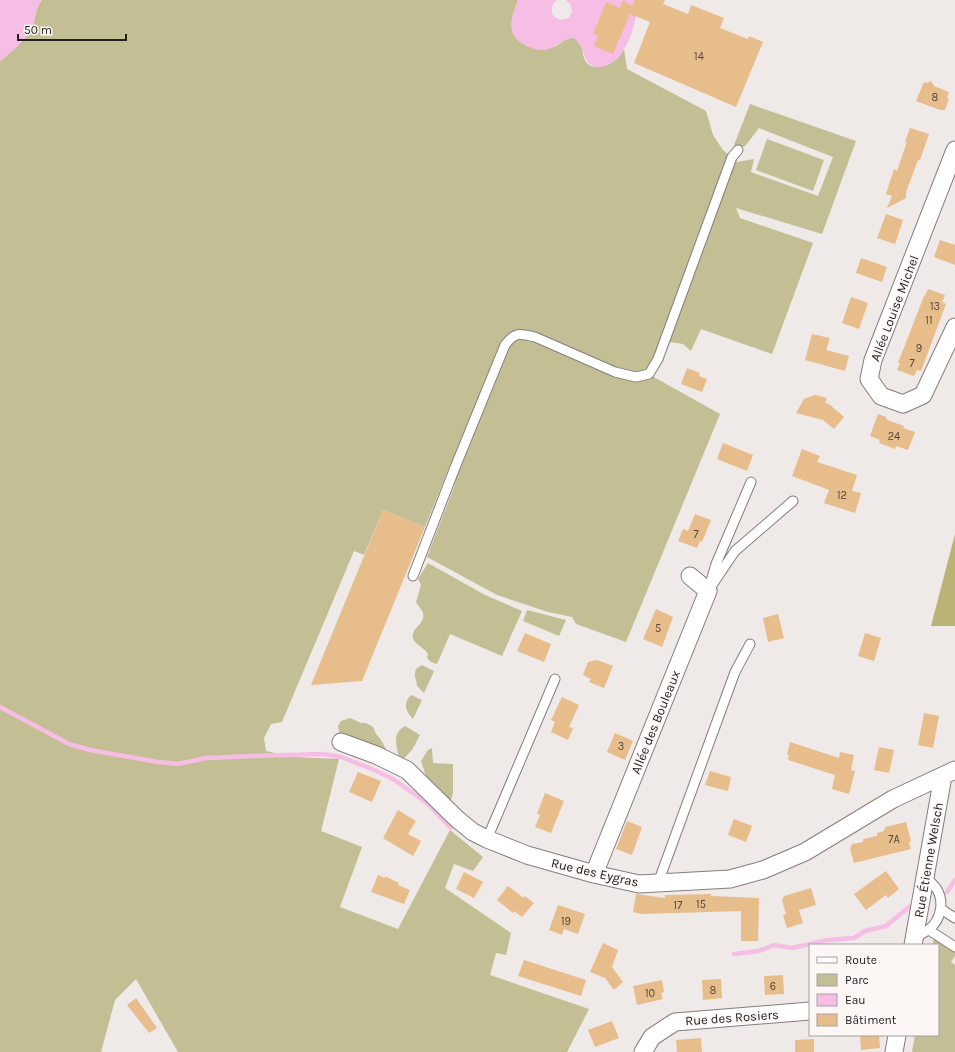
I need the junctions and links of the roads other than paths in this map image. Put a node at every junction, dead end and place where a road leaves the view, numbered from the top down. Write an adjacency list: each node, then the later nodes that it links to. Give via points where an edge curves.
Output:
1 (738, 150): 6 (lane, via 732,157 658,359 649,374 636,377 615,372 535,337 522,334 512,337 505,345)
2 (955, 150): 3 (street, Allée Louise Michel, via 872,360 869,380 881,396 903,404 923,395)
3 (955, 327)
4 (751, 482): 8 (lane, via 716,564)
5 (793, 500): 8 (lane, via 735,551)
6 (413, 576)
7 (690, 576): 8 (street)
8 (708, 591): 14 (street, Allée des Bouleaux)
9 (750, 644): 16 (lane, via 736,672)
10 (555, 679): 13 (lane)
11 (341, 742): 13 (street, Rue des Eygras, via 407,770 457,819)
12 (949, 773): 15 (street, Rue Étienne Welsch); 16 (street, Rue des Eygras, via 893,799 805,852 763,870 730,879)
13 (487, 839): 14 (street, Rue des Eygras, via 527,855)
14 (594, 874): 16 (street, Rue des Eygras, via 639,884)
15 (925, 876): 17 (lane, via 936,888 941,899); 20 (street, Rue Étienne Welsch)
16 (658, 883)
17 (941, 909): 18 (lane); 19 (lane)
18 (955, 918)
19 (929, 930): 20 (lane); 21 (lane)
20 (913, 941)
21 (955, 947)
22 (809, 1011): 24 (street, Rue des Rosiers, via 675,1022 652,1037)
23 (897, 1036): 25 (street)
24 (643, 1052)
25 (894, 1052)

